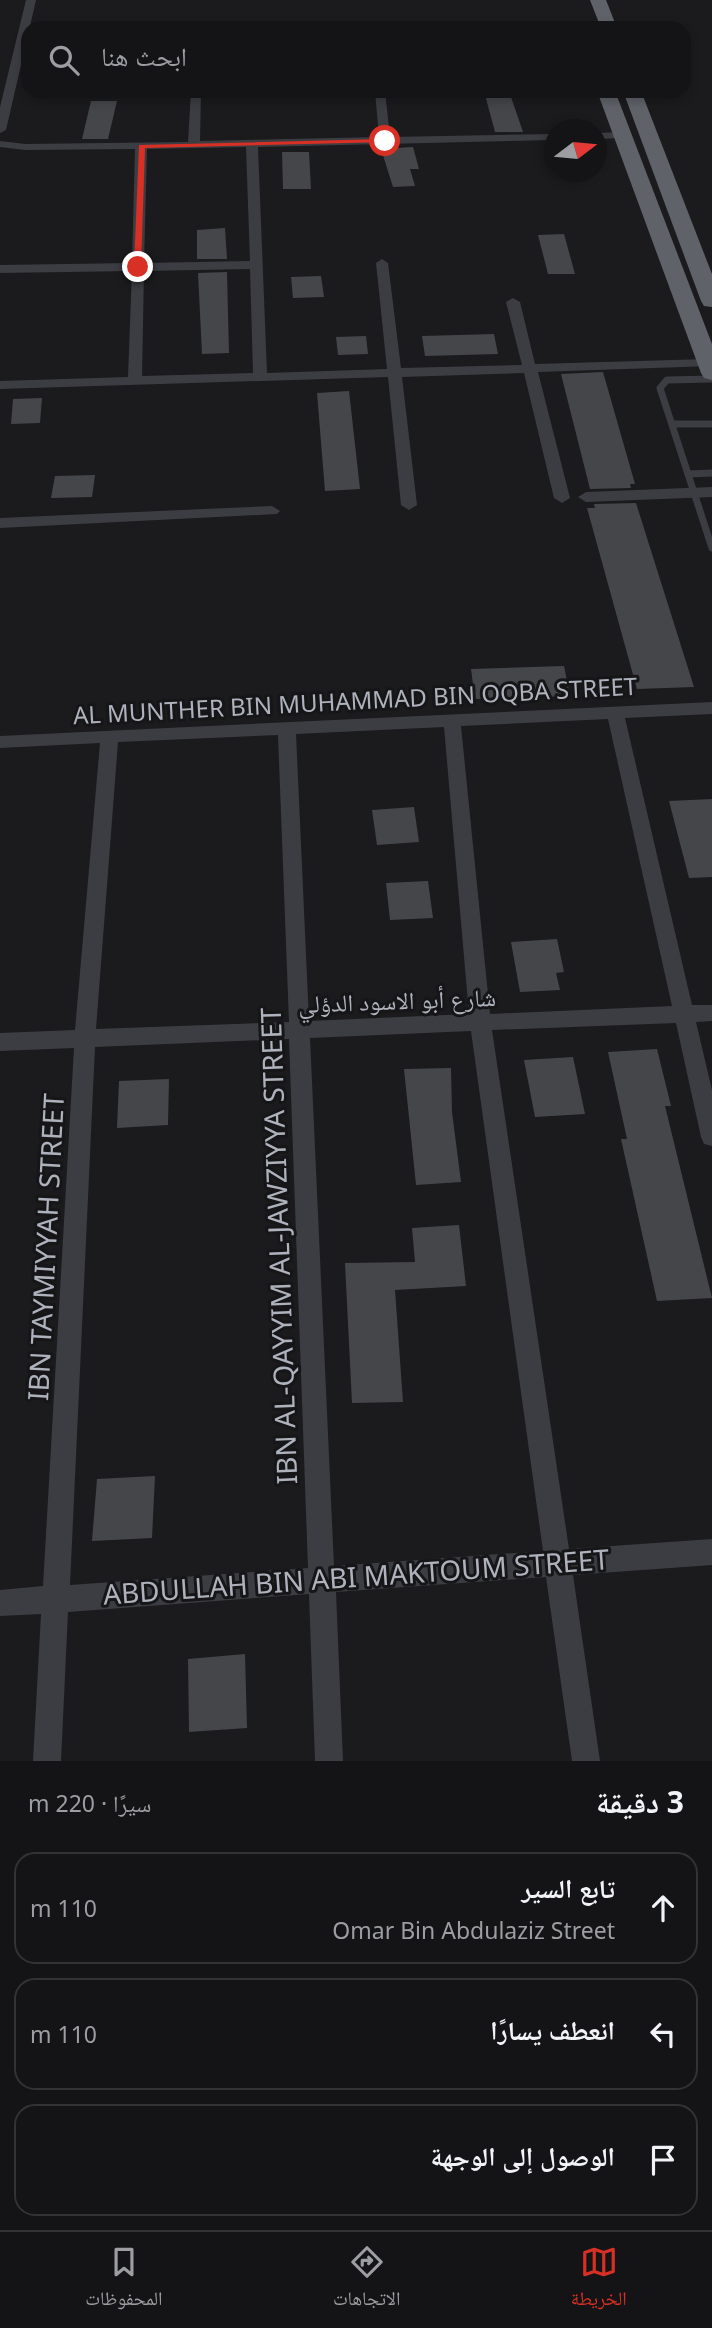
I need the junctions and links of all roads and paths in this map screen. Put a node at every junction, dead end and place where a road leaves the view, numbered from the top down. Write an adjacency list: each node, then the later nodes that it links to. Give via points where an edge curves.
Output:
1 (31, 0): 3 (street)
2 (598, 0): 4 (highway)
3 (24, 21)
4 (606, 21)
5 (21, 30): 10 (street, via 15,48 15,89)
6 (196, 98): 17 (street)
7 (381, 98): 14 (street)
8 (609, 98): 11 (highway)
9 (635, 98): 24 (highway)
10 (0, 130)
11 (622, 135): 12 (street); 26 (highway)
12 (607, 136)
13 (544, 137): 14 (street)
14 (385, 141): 16 (street)
15 (0, 144): 18 (street)
16 (252, 144): 17 (street); 20 (street)
17 (194, 145): 18 (street)
18 (141, 146): 21 (street)
19 (382, 263): 27 (street)
20 (256, 265): 21 (street); 28 (street)
21 (138, 267): 22 (street); 29 (street)
22 (0, 269)
23 (513, 302): 25 (street)
24 (712, 302)
25 (530, 368): 26 (street); 27 (street); 38 (street)
26 (711, 372): 31 (lane, via 661,385)
27 (394, 373): 28 (street); 39 (street)
28 (260, 377): 29 (street)
29 (135, 381): 30 (street)
30 (0, 385)
31 (672, 424): 32 (lane); 34 (lane)
32 (712, 424)
33 (712, 473): 34 (lane)
34 (688, 474): 36 (lane)
35 (712, 492): 36 (street)
36 (694, 493): 37 (street); 42 (lane)
37 (586, 497)
38 (562, 498)
39 (410, 505)
40 (272, 511): 41 (street)
41 (0, 523)
42 (712, 548)
43 (712, 708): 44 (street, AL MUNTHER BIN MUHAMMAD BIN OQBA STREET)
44 (615, 712): 45 (street, AL MUNTHER BIN MUHAMMAD BIN OQBA STREET); 50 (street)
45 (452, 720): 46 (street, AL MUNTHER BIN MUHAMMAD BIN OQBA STREET); 51 (street)
46 (287, 728): 47 (street, AL MUNTHER BIN MUHAMMAD BIN OQBA STREET); 52 (street, IBN AL-QAYYIM AL-JAWZIYYA STREET)
47 (110, 736): 48 (street, AL MUNTHER BIN MUHAMMAD BIN OQBA STREET); 53 (street, IBN TAYMIYYAH STREET)
48 (0, 742)
49 (712, 1013): 50 (street, شارع أبو الاسود الدؤلي)
50 (684, 1014): 51 (street, شارع أبو الاسود الدؤلي); 55 (street)
51 (480, 1023): 52 (street, شارع أبو الاسود الدؤلي); 57 (street)
52 (299, 1030): 53 (street, شارع أبو الاسود الدؤلي); 58 (street, IBN AL-QAYYIM AL-JAWZIYYA STREET)
53 (85, 1038): 54 (street, شارع أبو الاسود الدؤلي); 59 (street, IBN TAYMIYYAH STREET)
54 (0, 1042)
55 (712, 1137)
56 (712, 1552): 57 (street, ABDULLAH BIN ABI MAKTOUM STREET)
57 (557, 1562): 58 (street, ABDULLAH BIN ABI MAKTOUM STREET); 63 (street)
58 (322, 1578): 59 (street, ABDULLAH BIN ABI MAKTOUM STREET); 62 (street, IBN AL-QAYYIM AL-JAWZIYYA STREET)
59 (57, 1598): 60 (street, ABDULLAH BIN ABI MAKTOUM STREET); 61 (street, IBN TAYMIYYAH STREET)
60 (0, 1603)
61 (47, 1761)
62 (329, 1761)
63 (586, 1761)

